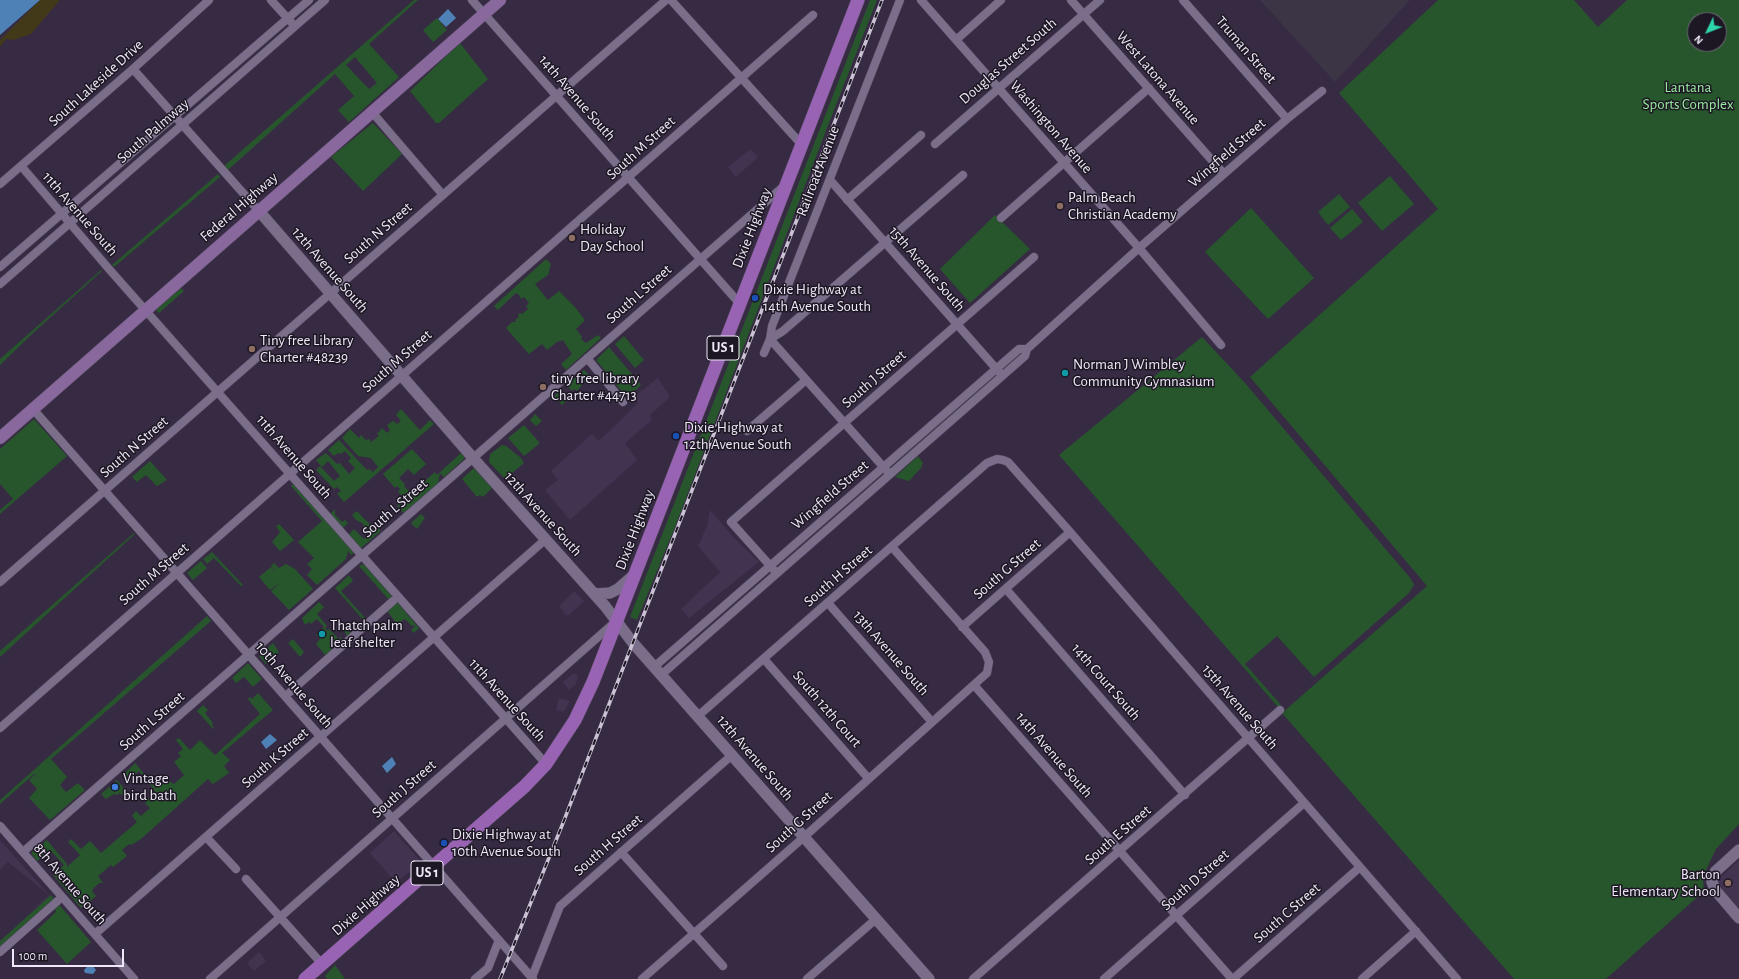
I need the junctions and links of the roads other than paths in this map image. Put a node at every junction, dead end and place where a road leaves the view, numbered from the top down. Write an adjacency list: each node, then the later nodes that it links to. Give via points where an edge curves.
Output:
1 (209, 0): 22 (street, South Lakeside Drive)
2 (271, 0): 19 (street)
3 (308, 0): 19 (street, South Palmway)
4 (325, 0): 20 (street, South Palmway)
5 (472, 0): 16 (street, 14th Avenue South)
6 (500, 0): 16 (main road, Federal Highway)
7 (666, 0): 27 (street, South N Street)
8 (671, 0): 23 (street)
9 (858, 0): 34 (main road, Dixie Highway / US 1)
10 (900, 0): 40 (street, Railroad Avenue)
11 (921, 0): 21 (street, Washington Avenue)
12 (1001, 0): 21 (street)
13 (1071, 0): 17 (street, West Latona Avenue)
14 (1100, 0): 17 (street, Douglas Street South)
15 (1183, 0): 30 (street, Truman Street)
16 (484, 14): 27 (street, 14th Avenue South); 28 (main road, Federal Highway)
17 (1083, 14): 24 (street, Douglas Street South); 25 (street, West Latona Avenue)
18 (813, 15): 23 (street, South M Street)
19 (288, 18): 20 (street); 29 (street, South Palmway)
20 (295, 26): 31 (street, South Palmway)
21 (956, 40): 24 (street, Washington Avenue)
22 (133, 69): 29 (street, 12th Avenue South); 36 (street, South Lakeside Drive)
23 (741, 78): 34 (street); 39 (street, South M Street)
24 (999, 88): 33 (street, Douglas Street South); 35 (street, Washington Avenue)
25 (1149, 88): 35 (street); 37 (street, West Latona Avenue)
26 (1322, 91): 30 (street, Wingfield Street)
27 (556, 96): 39 (street, 14th Avenue South); 43 (street, South N Street)
28 (372, 112): 43 (street); 45 (main road, Federal Highway)
29 (174, 115): 31 (street, 12th Avenue South); 46 (street, South Palmway)
30 (1288, 119): 37 (street, Wingfield Street)
31 (182, 124): 45 (street, 12th Avenue South); 48 (street, South Palmway)
32 (920, 135): 44 (street)
33 (935, 144)
34 (802, 145): 42 (main road, Dixie Highway / US 1)
35 (1064, 163): 47 (street); 50 (street, Washington Avenue)
36 (22, 167): 41 (street, South Lakeside Drive); 46 (street, 11th Avenue South)
37 (1224, 174): 50 (street, Wingfield Street)
38 (963, 175): 49 (street)
39 (628, 178): 52 (street, 14th Avenue South); 65 (street, South M Street)
40 (830, 180): 44 (street, 15th Avenue South); 59 (street, Railroad Avenue, via 772,326)
41 (0, 184)
42 (786, 184): 52 (street, South L Street); 56 (main road, Dixie Highway / US 1)
43 (443, 195): 55 (street, South N Street)
44 (847, 200): 49 (street, 15th Avenue South)
45 (259, 211): 55 (street, 12th Avenue South); 57 (main road, Federal Highway)
46 (62, 213): 48 (street, 11th Avenue South); 53 (street, South Palmway)
47 (1001, 218)
48 (70, 222): 54 (street, South Palmway); 57 (street, 11th Avenue South)
49 (885, 242): 58 (street, 15th Avenue South); 59 (street, via 783,332)
50 (1139, 248): 60 (street, Washington Avenue); 61 (street, Wingfield Street)
51 (1034, 256): 58 (street, South J Street)
52 (700, 260): 56 (street, 14th Avenue South); 63 (street, South L Street)
53 (0, 267)
54 (0, 284)
55 (330, 294): 65 (street, 12th Avenue South); 68 (street, South N Street)
56 (740, 304): 89 (main road, Dixie Highway / US 1)
57 (146, 310): 68 (street, 11th Avenue South); 70 (main road, Federal Highway)
58 (957, 324): 64 (street, 15th Avenue South); 71 (street, South J Street)
59 (770, 339): 62 (street, Railroad Avenue); 67 (street)
60 (1221, 345)
61 (1027, 349): 64 (street, Wingfield Street, via 1019,349); 66 (street, Wingfield Street, via 1025,356)
62 (764, 353)
63 (587, 358): 69 (street); 74 (street, South L Street)
64 (996, 369): 66 (street, 15th Avenue South); 76 (street, Wingfield Street)
65 (402, 376): 74 (street, 12th Avenue South); 77 (street, South M Street)
66 (1002, 376): 78 (street, Wingfield Street)
67 (806, 380): 71 (street); 72 (street)
68 (218, 392): 77 (street, 11th Avenue South); 79 (street, South N Street)
69 (623, 402)
70 (33, 409): 73 (main road, Federal Highway); 79 (street, 10th Avenue South)
71 (844, 423): 76 (street); 86 (street, South J Street, via 731,522)
72 (747, 431)
73 (0, 438)
74 (473, 458): 81 (street, 12th Avenue South); 85 (street, South L Street)
75 (997, 459): 80 (street, 15th Avenue South, via 1008,462); 83 (street, South H Street, via 987,463)
76 (883, 468): 78 (street); 82 (street, Wingfield Street)
77 (290, 474): 85 (street, 11th Avenue South); 87 (street, South M Street)
78 (890, 475): 84 (street, Wingfield Street)
79 (105, 490): 87 (street, 10th Avenue South); 90 (street, South N Street)
80 (1070, 532): 91 (street, South G Street); 109 (street, 15th Avenue South)
81 (546, 539): 92 (street, 12th Avenue South); 97 (street, South K Street)
82 (799, 541): 84 (street); 86 (street, Wingfield Street)
83 (892, 547): 94 (street, South H Street); 96 (street)
84 (806, 548): 88 (street, Wingfield Street)
85 (362, 556): 97 (street, 11th Avenue South); 98 (street, South L Street)
86 (770, 566): 88 (street); 100 (street, Wingfield Street)
87 (177, 572): 98 (street, 10th Avenue South); 107 (street, South M Street)
88 (777, 574): 100 (street, Wingfield Street)
89 (634, 575): 92 (street, via 610,593); 95 (main road, Dixie Highway / US 1)
90 (0, 582)
91 (1006, 589): 96 (street, South G Street); 113 (street, 14th Court South)
92 (594, 594): 95 (street, 12th Avenue South)
93 (393, 602): 102 (street)
94 (828, 603): 99 (street, South H Street); 106 (street, 13th Avenue South)
95 (616, 621): 100 (street, 12th Avenue South); 105 (street, South J Street); 111 (main road, Dixie Highway / US 1, via 581,708)
96 (962, 627): 101 (street, via 985,652 989,662 987,673)
97 (434, 638): 105 (street, 11th Avenue South); 108 (street, South K Street)
98 (249, 655): 108 (street, 10th Avenue South); 120 (street, South L Street)
99 (764, 659): 104 (street, South H Street); 112 (street, South 12th Court)
100 (658, 671): 104 (street, 12th Avenue South)
101 (974, 685): 106 (street, South G Street); 122 (street, 14th Avenue South)
102 (290, 692)
103 (1280, 710): 109 (street, South E Street)
104 (698, 716): 110 (street, 12th Avenue South)
105 (505, 719): 111 (street, 11th Avenue South); 115 (street, South J Street)
106 (932, 722): 112 (street, South G Street)
107 (0, 728)
108 (321, 737): 115 (street, 10th Avenue South); 117 (street, South K Street)
109 (1248, 738): 113 (street, South E Street); 114 (street, 15th Avenue South)
110 (732, 755): 118 (street, 12th Avenue South); 121 (street, South H Street)
111 (546, 764): 123 (main road, Dixie Highway / US 1, via 515,796)
112 (868, 778): 118 (street, South G Street)
113 (1185, 795): 122 (street, South E Street)
114 (1304, 803): 124 (street, 15th Avenue South); 128 (street, South D Street)
115 (392, 818): 123 (street, 10th Avenue South); 129 (street, South J Street)
116 (0, 826): 120 (street, 8th Avenue South)
117 (206, 837): 125 (street); 133 (street, South K Street)
118 (804, 837): 131 (street, 12th Avenue South); 134 (street, South G Street)
119 (1739, 850): 130 (street, via 1715,872 1712,882 1716,891)
120 (23, 852): 127 (street, 8th Avenue South)
121 (621, 852): 134 (street); 140 (street, South H Street, via 560,906)
122 (1120, 852): 128 (street, 14th Avenue South); 149 (street, South E Street)
123 (434, 866): 135 (street, 10th Avenue South); 137 (main road, Dixie Highway / US 1)
124 (1360, 867): 132 (street, 15th Avenue South); 151 (street, South C Street)
125 (236, 869)
126 (246, 879): 129 (street)
127 (62, 897): 133 (street, 8th Avenue South); 136 (street)
128 (1176, 915): 150 (street, South D Street); 151 (street, 14th Avenue South)
129 (280, 917): 137 (street); 142 (street, South J Street)
130 (1739, 918)
131 (876, 919): 147 (street); 148 (street, 12th Avenue South)
132 (1416, 931): 152 (street); 153 (street, 15th Avenue South)
133 (95, 934): 141 (street, 8th Avenue South)
134 (693, 934): 138 (street); 146 (street, South G Street)
135 (499, 940): 139 (street); 140 (street, 10th Avenue South)
136 (0, 952)
137 (322, 964): 143 (main road, Dixie Highway / US 1)
138 (723, 966)
139 (488, 968): 144 (street); 145 (street)
140 (532, 978)
141 (134, 979)
142 (210, 979)
143 (305, 979)
144 (475, 979)
145 (482, 979)
146 (642, 979)
147 (807, 979)
148 (929, 979)
149 (973, 979)
150 (1104, 979)
151 (1233, 979)
152 (1362, 979)
153 (1457, 979)

